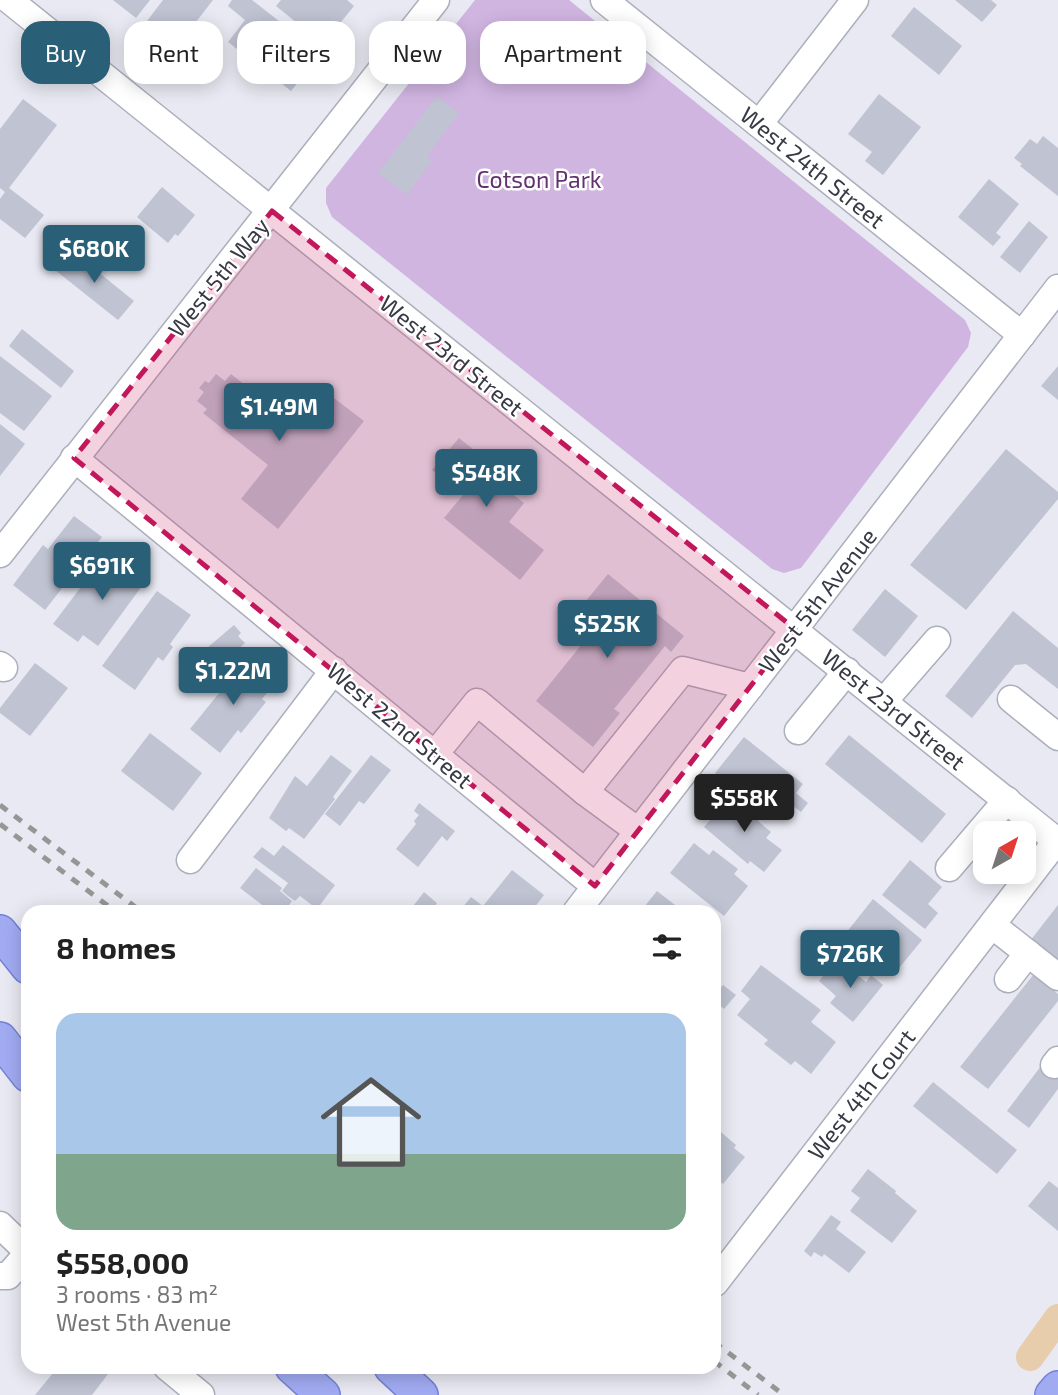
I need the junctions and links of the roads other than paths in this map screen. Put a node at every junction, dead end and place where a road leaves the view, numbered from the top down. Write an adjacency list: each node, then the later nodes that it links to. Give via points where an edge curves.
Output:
1 (9, 0): 6 (street, West 23rd Street)
2 (436, 0): 6 (street, West 5th Way)
3 (604, 0): 5 (street, West 24th Street)
4 (855, 0): 5 (street)
5 (759, 124): 8 (street, West 24th Street)
6 (272, 211): 9 (street, West 5th Way); 11 (street, West 23rd Street)
7 (1058, 288): 8 (street, West 5th Avenue)
8 (1022, 335): 11 (street, West 5th Avenue)
9 (74, 457): 10 (street, West 5th Way); 13 (street, West 22nd Street)
10 (0, 554)
11 (795, 629): 14 (street, West 23rd Street); 15 (street, West 5th Avenue)
12 (937, 640): 17 (street)
13 (334, 670): 20 (street, West 22nd Street); 25 (street)
14 (847, 671): 17 (street, West 23rd Street); 18 (street)
15 (750, 687): 21 (street, via 683,670); 23 (street, West 5th Avenue)
16 (1011, 699): 19 (street)
17 (884, 701): 22 (street, West 23rd Street)
18 (798, 732)
19 (1058, 737)
20 (435, 754): 21 (street, via 477,702); 27 (street, West 22nd Street)
21 (585, 792): 23 (street)
22 (1007, 800): 24 (street, West 23rd Street); 26 (street)
23 (638, 831): 27 (street, West 5th Avenue)
24 (1058, 841): 29 (street, West 4th Court)
25 (190, 860)
26 (949, 868)
27 (595, 886): 28 (street, West 5th Avenue)
28 (581, 905)
29 (992, 925): 31 (street); 40 (street, West 4th Court)
30 (0, 932): 32 (main road)
31 (1028, 953): 33 (street); 34 (street)
32 (21, 958)
33 (1058, 977)
34 (1008, 979)
35 (0, 1039): 36 (main road)
36 (21, 1066)
37 (0, 1225): 38 (street)
38 (21, 1246)
39 (21, 1261): 41 (street, via 8,1276)
40 (721, 1275)
41 (0, 1276)
42 (176, 1374): 46 (street)
43 (300, 1374): 47 (main road)
44 (398, 1374): 48 (main road)
45 (1058, 1388): 49 (main road)
46 (201, 1395)
47 (323, 1395)
48 (421, 1395)
49 (1052, 1395)

